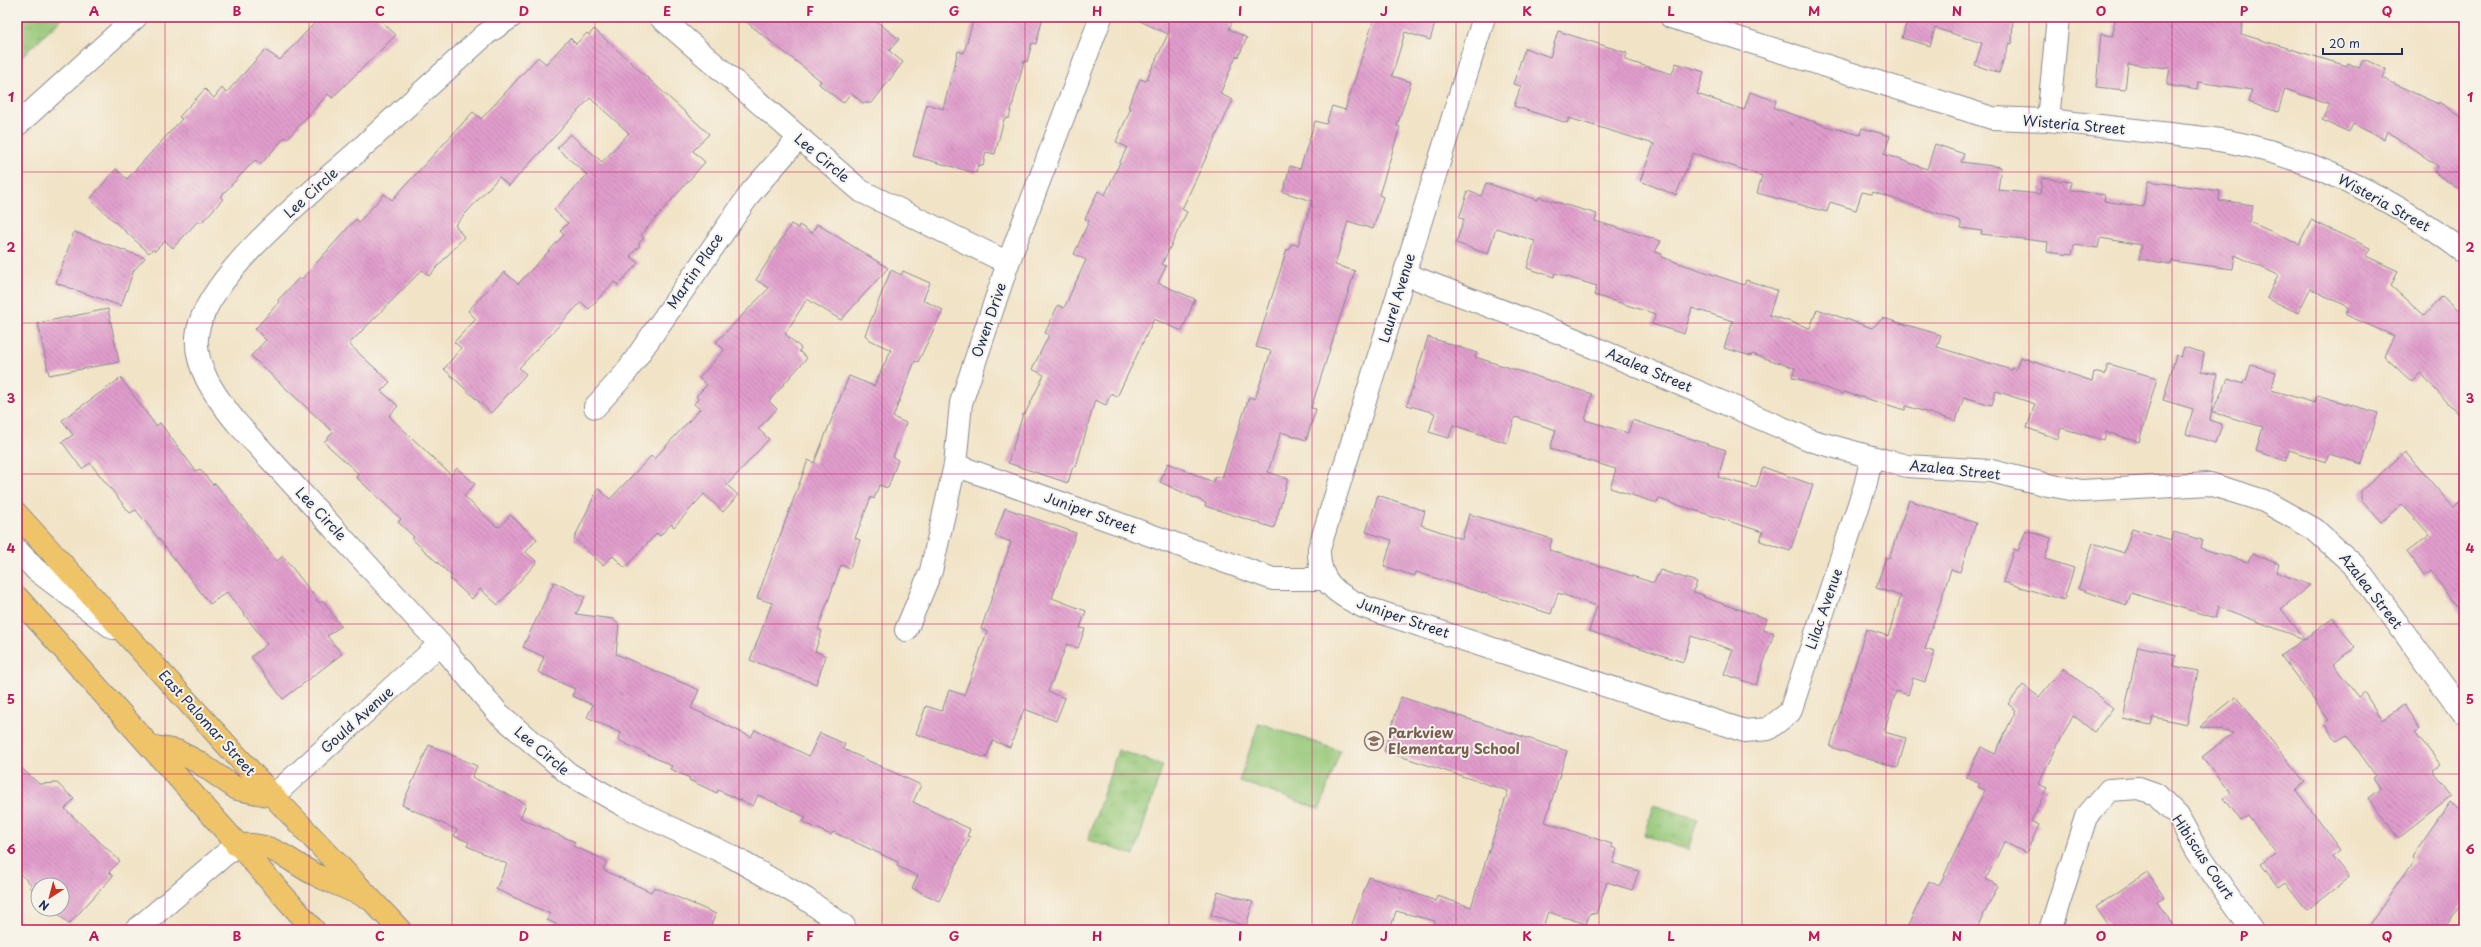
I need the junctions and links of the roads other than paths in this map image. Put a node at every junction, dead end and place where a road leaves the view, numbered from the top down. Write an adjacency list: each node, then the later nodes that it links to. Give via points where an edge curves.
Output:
1 (136, 17): 9 (street)
2 (511, 17): 22 (street, Lee Circle, via 486,34 276,225 221,283 198,330 197,352 202,370 220,402)
3 (660, 17): 10 (street, Lee Circle)
4 (1101, 17): 12 (street, Owen Drive)
5 (1484, 17): 13 (street, Laurel Avenue)
6 (1671, 17): 8 (street, Wisteria Street, via 1992,118)
7 (2058, 17): 8 (street)
8 (2048, 120): 11 (street, Wisteria Street, via 2233,141 2282,155 2375,196 2419,221)
9 (17, 125)
10 (798, 138): 12 (street, Lee Circle, via 861,191); 14 (street, Martin Place, via 752,190 625,374)
11 (2464, 252)
12 (1008, 263): 16 (street, Owen Drive, via 961,403)
13 (1405, 274): 15 (street, Azalea Street, via 1567,336 1813,441); 19 (street, Laurel Avenue, via 1319,549 1319,565)
14 (595, 407)
15 (1872, 457): 24 (street, Azalea Street, via 1907,466 1991,471 2048,485 2082,490 2210,484 2264,501 2314,529 2356,567); 25 (street, Lilac Avenue, via 1865,486 1790,712 1768,729)
16 (955, 465): 19 (street, Juniper Street, via 1273,579); 21 (street, Owen Drive, via 931,571)
17 (17, 514): 23 (main road, East Palomar Street)
18 (17, 550): 23 (street, via 36,570)
19 (1325, 579): 25 (street, Juniper Street, via 1343,597 1364,606)
20 (17, 597): 26 (main road)
21 (906, 630)
22 (440, 644): 27 (street, Gould Avenue); 30 (street, Lee Circle, via 498,713 569,774 623,805 729,855 806,899)
23 (138, 647): 27 (main road, East Palomar Street)
24 (2464, 714)
25 (1745, 731)
26 (150, 746): 27 (main road, via 177,751 238,789); 28 (main road)
27 (273, 796): 29 (main road, East Palomar Street)
28 (236, 844): 29 (main road, via 256,843 272,849 318,876); 31 (street); 32 (main road)
29 (374, 900): 33 (main road, East Palomar Street)
30 (844, 926)
31 (136, 930)
32 (314, 930)
33 (400, 930)
34 (2050, 930): 35 (street, Hibiscus Court, via 2086,817 2109,790 2139,788 2156,794 2178,816 2197,851)
35 (2252, 930)

